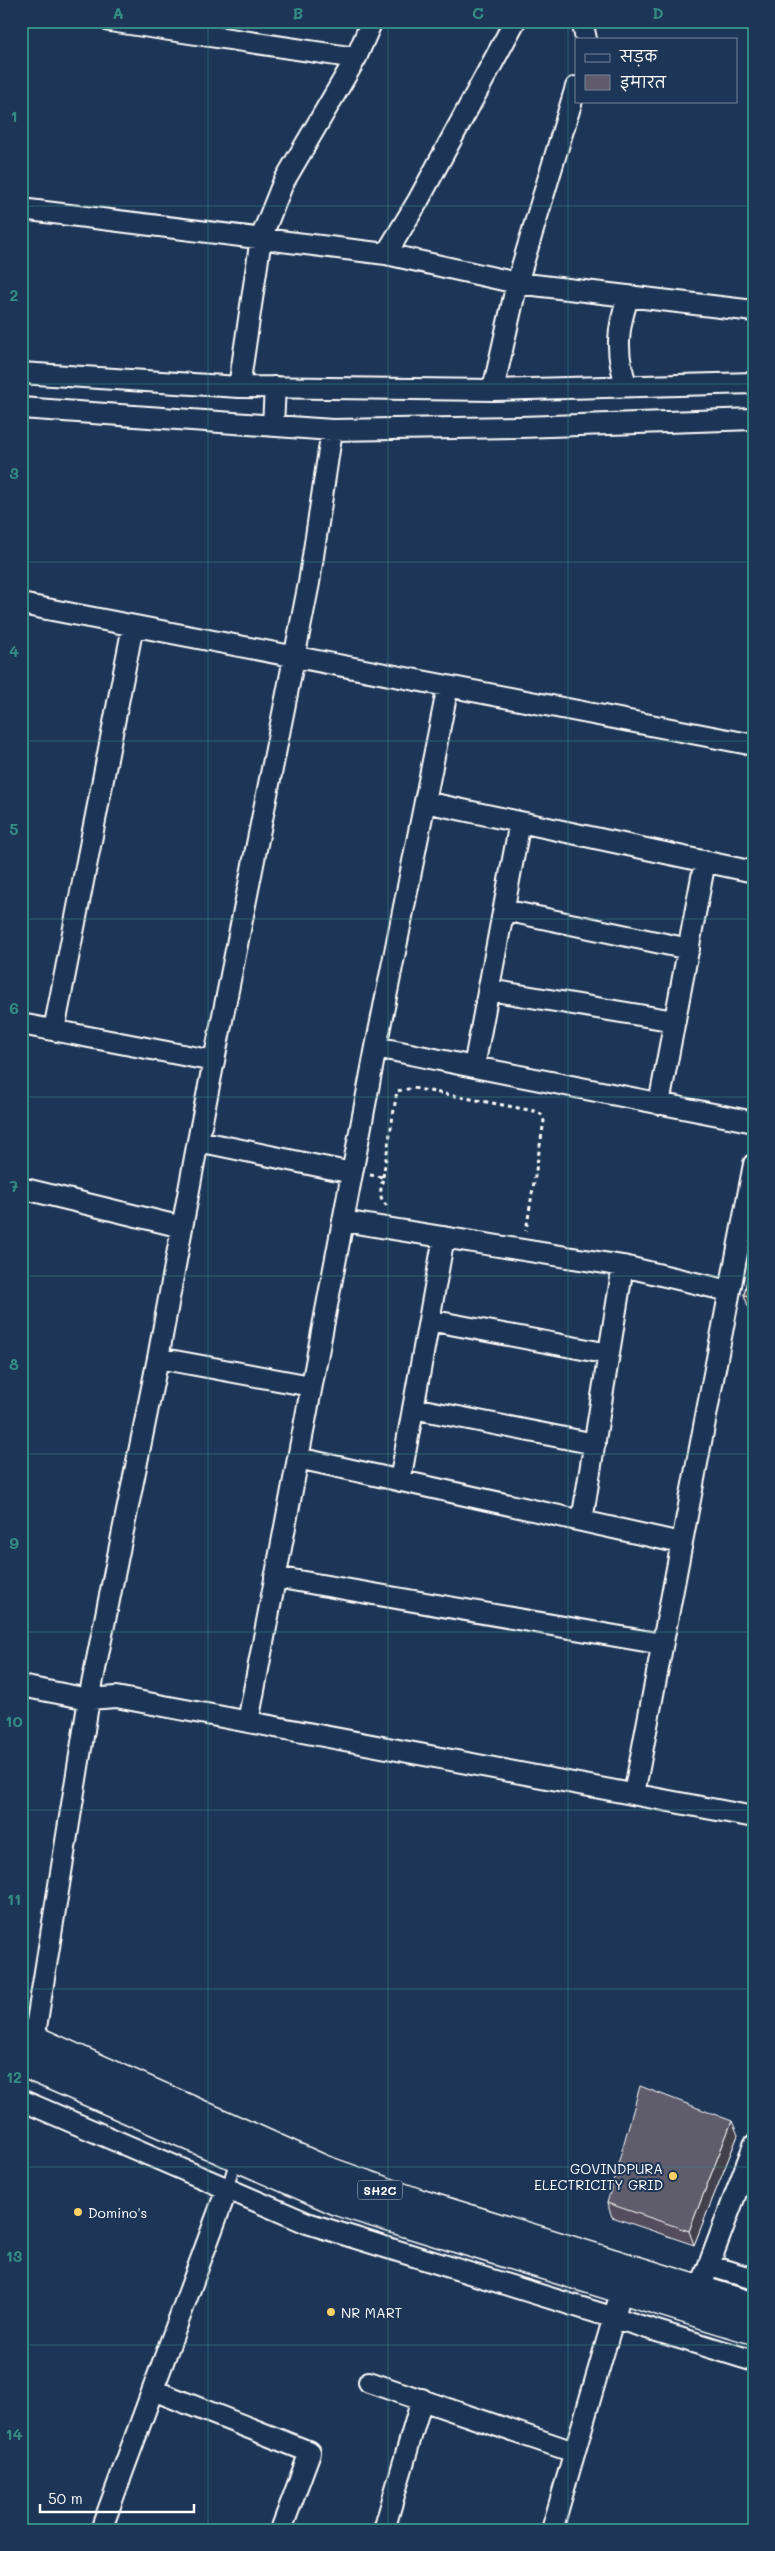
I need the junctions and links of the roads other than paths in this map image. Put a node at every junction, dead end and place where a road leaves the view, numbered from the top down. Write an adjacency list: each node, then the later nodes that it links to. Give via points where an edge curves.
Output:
1 (110, 21): 6 (street)
2 (372, 21): 6 (street)
3 (515, 21): 10 (street)
4 (582, 21): 5 (street)
5 (586, 38)
6 (356, 58): 9 (street, via 283,182)
7 (575, 90): 11 (street)
8 (21, 209): 9 (street)
9 (261, 238): 10 (street); 17 (street)
10 (386, 254): 11 (street)
11 (517, 282): 12 (street); 19 (street)
12 (629, 296): 13 (street); 16 (street, via 618,339 620,367)
13 (754, 312)
14 (21, 373): 17 (street)
15 (754, 383): 16 (street)
16 (626, 386): 19 (street)
17 (240, 387): 18 (street)
18 (275, 387): 19 (street); 22 (street)
19 (492, 390)
20 (21, 408): 22 (street)
21 (754, 419): 23 (street)
22 (273, 425): 23 (street)
23 (332, 430): 26 (street, via 310,583)
24 (21, 604): 25 (street)
25 (133, 626): 26 (street); 38 (street)
26 (294, 657): 27 (street); 40 (street)
27 (448, 686): 28 (street); 29 (street)
28 (754, 745)
29 (425, 802): 30 (street); 39 (street)
30 (520, 822): 31 (street); 33 (street)
31 (705, 862): 32 (street); 34 (street)
32 (754, 872)
33 (504, 910): 34 (street); 35 (street)
34 (689, 948): 36 (street)
35 (489, 990): 36 (street); 41 (street)
36 (675, 1021): 42 (street)
37 (21, 1024): 38 (street)
38 (54, 1030): 40 (street)
39 (376, 1047): 41 (street); 46 (street)
40 (214, 1061): 44 (street)
41 (474, 1067): 42 (street)
42 (660, 1104): 43 (street)
43 (754, 1122)
44 (198, 1141): 46 (street); 49 (street)
45 (754, 1164): 52 (street)
46 (352, 1173): 48 (street)
47 (21, 1188): 49 (street)
48 (343, 1221): 50 (street); 56 (street)
49 (182, 1227): 55 (street)
50 (444, 1237): 51 (street); 53 (street)
51 (623, 1266): 52 (street); 54 (street)
52 (730, 1291): 62 (street)
53 (429, 1320): 54 (street); 57 (street)
54 (609, 1354): 58 (street)
55 (158, 1358): 56 (street); 66 (street)
56 (312, 1386): 59 (street)
57 (413, 1408): 58 (street); 60 (street)
58 (595, 1444): 61 (street)
59 (298, 1458): 60 (street); 63 (street)
60 (400, 1481): 61 (street)
61 (582, 1521): 62 (street)
62 (681, 1543): 64 (street)
63 (275, 1577): 64 (street); 67 (street)
64 (662, 1644): 68 (street)
65 (21, 1686): 66 (street)
66 (89, 1699): 67 (street, via 116,1697); 70 (street)
67 (248, 1722): 68 (street)
68 (634, 1794): 69 (street)
69 (754, 1817)
70 (25, 2045): 73 (main road, SH2C); 77 (main road, SH2C, via 322,2169 418,2203)
71 (21, 2100): 74 (street)
72 (754, 2145): 77 (street)
73 (237, 2158): 74 (lane); 76 (main road, SH2C, via 340,2202)
74 (227, 2189): 79 (street, via 307,2223); 83 (street)
75 (754, 2279): 77 (street)
76 (622, 2289): 77 (main road, SH2C); 79 (street)
77 (701, 2289): 78 (main road, SH2C); 80 (main road, SH2C)
78 (754, 2307)
79 (614, 2318): 81 (street); 85 (street)
80 (754, 2330)
81 (754, 2361)
82 (369, 2382): 84 (street)
83 (153, 2390): 86 (street); 87 (street, via 310,2452)
84 (422, 2400): 85 (street); 88 (street)
85 (574, 2452): 89 (street)
86 (101, 2530)
87 (281, 2530)
88 (384, 2530)
89 (552, 2530)

